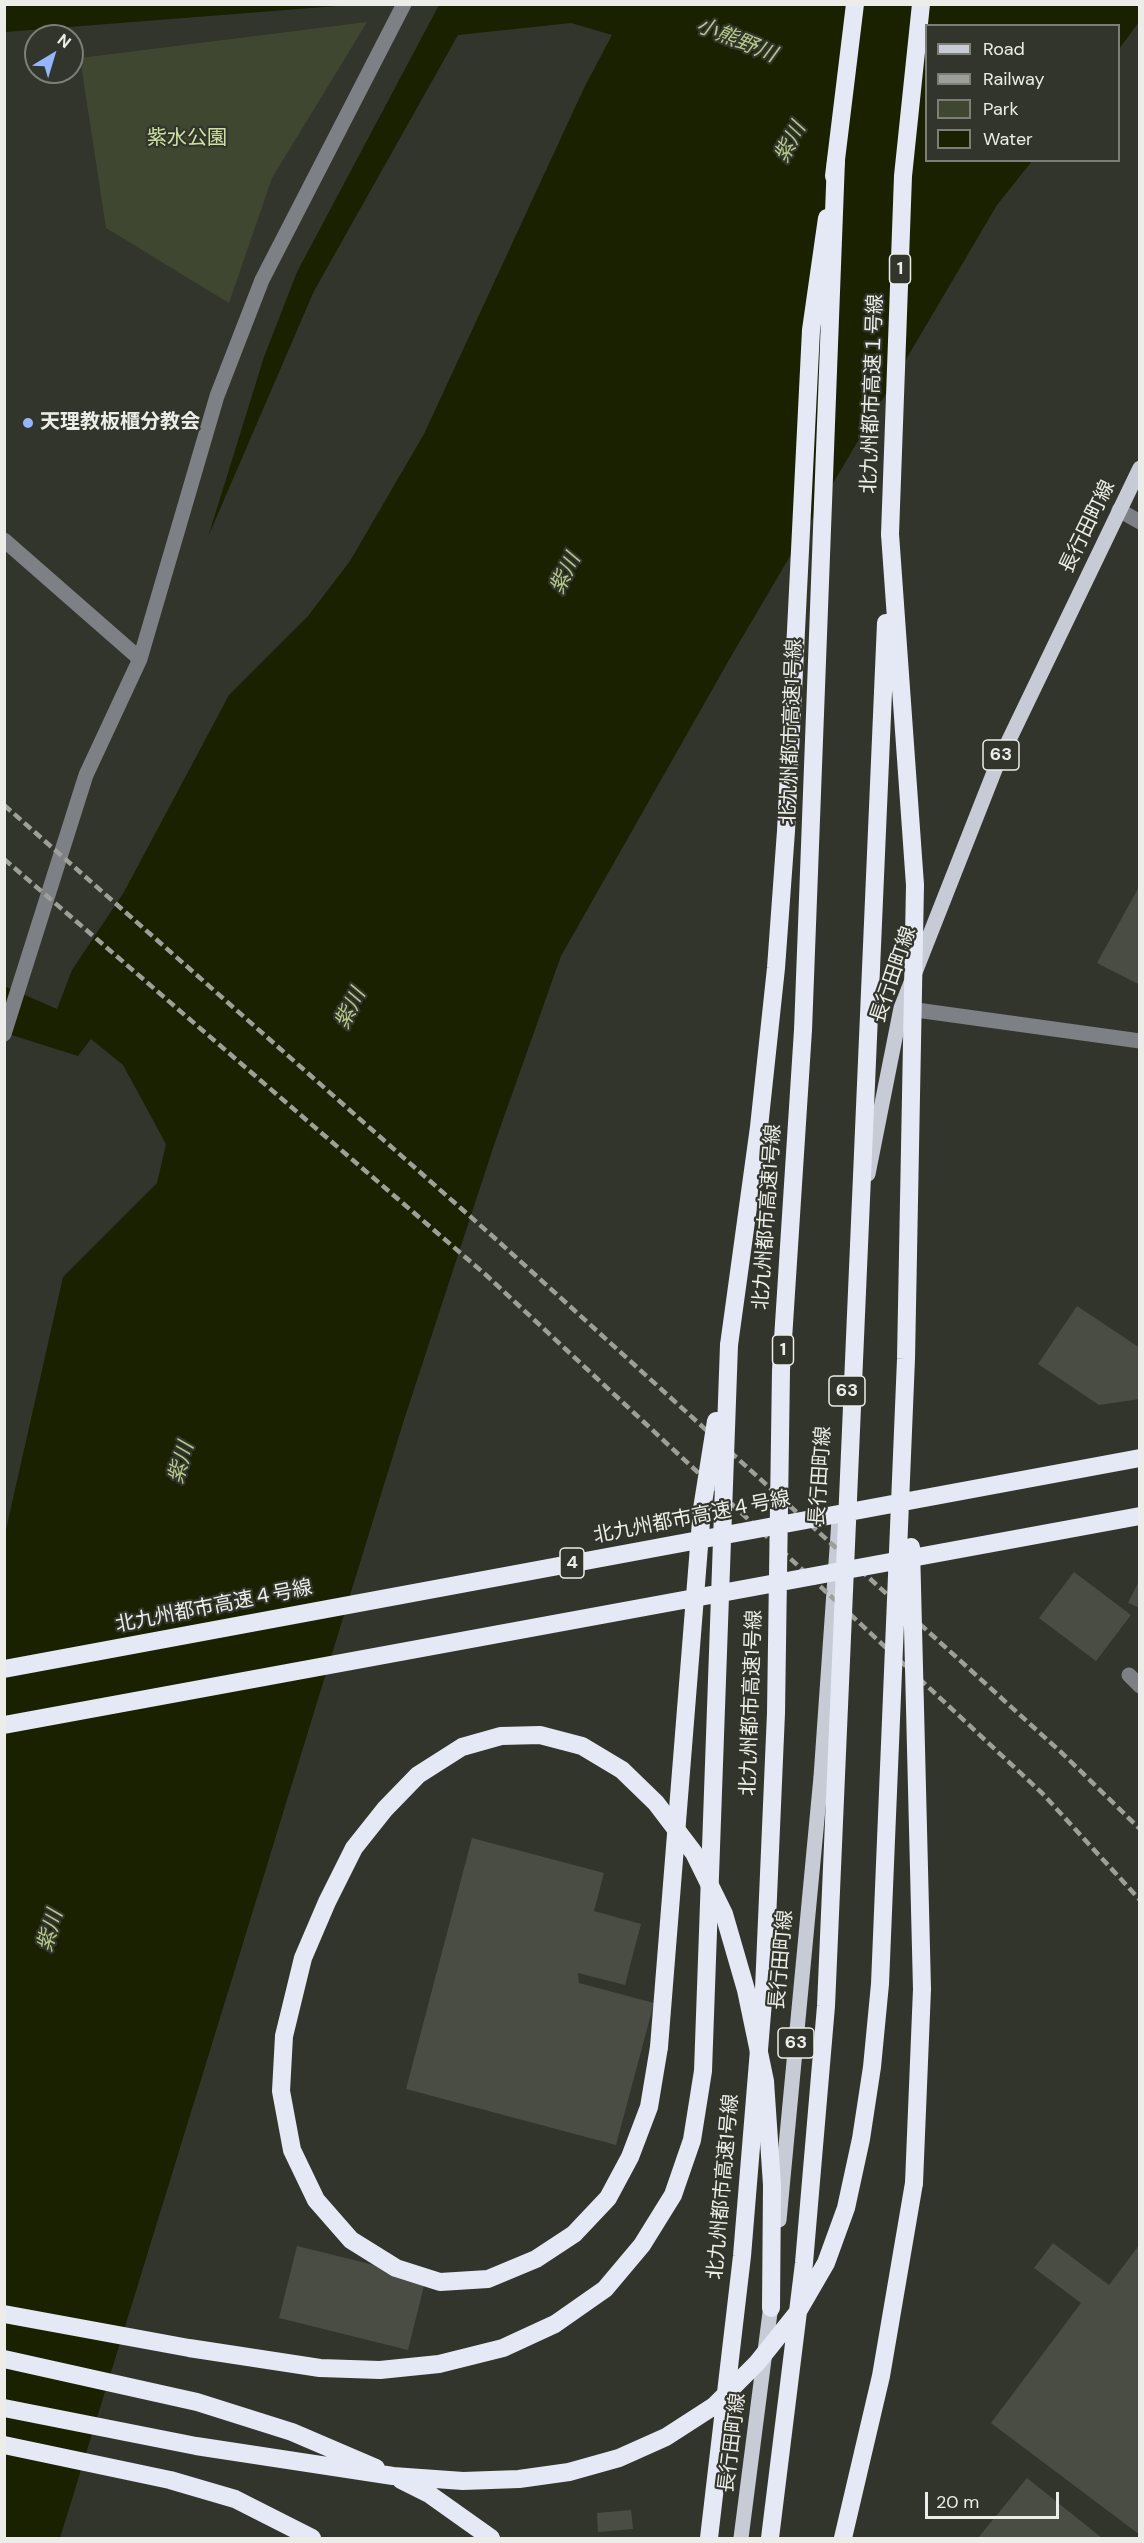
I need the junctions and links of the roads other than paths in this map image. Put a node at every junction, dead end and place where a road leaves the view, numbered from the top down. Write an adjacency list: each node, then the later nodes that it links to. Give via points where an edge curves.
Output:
1 (404, 4): 10 (street, via 262,280 217,396)
2 (855, 4): 4 (highway, 北九州都市高速1号線 / 1)
3 (921, 4): 8 (highway, 北九州都市高速１号線 / 1, via 903,176)
4 (836, 160): 14 (highway, bridge, via 811,330 776,968); 27 (highway, 北九州都市高速1号線 / 1, bridge, via 802,1030 781,1370 776,1713 764,1989 742,2256)
5 (1140, 468): 6 (main road, 長行田町線 / 63)
6 (1119, 510): 7 (street); 11 (main road, 長行田町線 / 63, via 996,767)
7 (1140, 522)
8 (890, 534): 15 (highway, bridge, via 915,885); 29 (highway, 1, bridge, via 826,2006 804,2263)
9 (4, 540): 10 (street)
10 (140, 659): 12 (street, via 86,775)
11 (901, 1008): 13 (street); 20 (main road, 長行田町線 / 63, via 859,1221 821,1777)
12 (4, 1034)
13 (1140, 1041)
14 (729, 1345): 20 (highway, bridge, via 702,1509 659,2047 649,2107 630,2157 608,2198 574,2234 536,2259 488,2278 440,2282 396,2268 351,2240 316,2200 292,2150 281,2091 284,2036 303,1958 354,1848 385,1809 418,1775 462,1747 501,1736 540,1735 582,1746 622,1770 656,1803 694,1853 724,1914 746,1990 765,2081 772,2185); 21 (highway, bridge, via 703,2071 692,2140 673,2195 642,2245 605,2289 555,2324 503,2348 439,2364 380,2370 320,2368)
15 (906, 1359): 23 (highway, bridge, via 880,1983 872,2067 846,2208 826,2263 797,2313 757,2363 714,2406 666,2437 619,2458 569,2472 519,2479 463,2481 393,2476 196,2446); 30 (highway, bridge, via 922,1989 920,2084 914,2184 899,2281)
16 (1140, 1458): 18 (highway, 北九州都市高速４号線 / 4, bridge)
17 (1140, 1516): 19 (highway, bridge)
18 (4, 1669)
19 (4, 1725)
20 (771, 2308): 28 (main road, 長行田町線 / 63)
21 (4, 2314)
22 (4, 2359): 26 (highway, bridge, via 197,2402 292,2432 357,2458 429,2494)
23 (4, 2408)
24 (4, 2445): 25 (highway, via 170,2480 235,2499)
25 (312, 2538)
26 (490, 2538)
27 (709, 2538)
28 (741, 2538)
29 (770, 2538)
30 (843, 2538)

